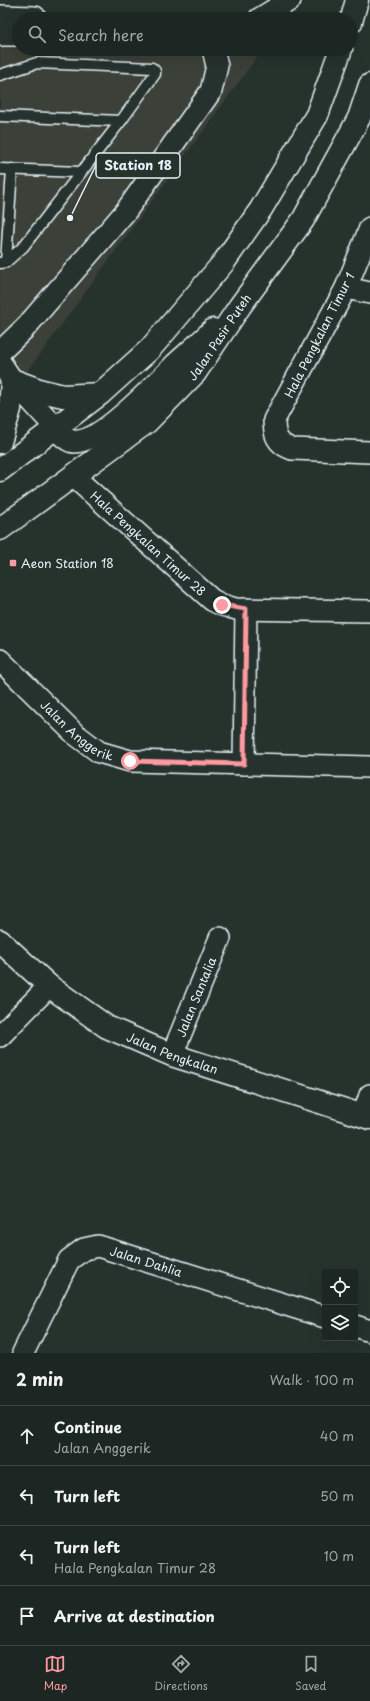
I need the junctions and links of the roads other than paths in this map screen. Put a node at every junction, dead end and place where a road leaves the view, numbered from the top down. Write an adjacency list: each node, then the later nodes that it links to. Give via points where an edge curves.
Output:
1 (290, 0): 3 (street)
2 (357, 0): 4 (main road)
3 (270, 12)
4 (354, 12)
5 (12, 15): 6 (street)
6 (0, 16)
7 (0, 35): 8 (street)
8 (12, 35)
9 (214, 56): 23 (street, via 216,66 210,91 126,211 26,327)
10 (338, 56): 25 (main road, via 317,114 261,209 224,262 150,349)
11 (0, 75): 14 (lane, via 37,63 154,69 155,74)
12 (370, 85): 22 (main road, Jalan Pasir Puteh, via 359,118 303,220)
13 (0, 116): 14 (lane)
14 (121, 121): 17 (lane)
15 (0, 168): 16 (lane)
16 (12, 169): 17 (lane); 19 (lane)
17 (80, 172): 19 (lane, via 23,248)
18 (370, 228): 20 (street, Hala Pengkalan Timur 1)
19 (3, 263)
20 (346, 288): 21 (street); 28 (street, Hala Pengkalan Timur 1, via 274,420 274,433 283,446 292,450)
21 (370, 293)
22 (240, 306): 26 (main road, via 175,365 150,392 106,429 83,440 72,441); 30 (main road, Jalan Pasir Puteh, via 195,373 147,422)
23 (0, 352)
24 (6, 371): 25 (main road, via 42,391 63,396); 26 (street); 27 (main road, via 10,409)
25 (100, 394): 26 (main road)
26 (57, 430): 29 (main road); 31 (main road)
27 (0, 442)
28 (370, 452)
29 (0, 470)
30 (73, 476): 32 (main road, Jalan Pasir Puteh); 33 (street, Hala Pengkalan Timur 28, via 212,600 222,605)
31 (0, 480)
32 (0, 529)
33 (246, 609): 34 (street, Hala Pengkalan Timur 28); 36 (street)
34 (370, 611)
35 (0, 660): 36 (street, Jalan Anggerik, via 75,734 99,752 130,761)
36 (244, 764): 37 (street, Jalan Anggerik)
37 (370, 767)
38 (220, 938): 42 (street, Jalan Santalia)
39 (0, 941): 40 (main road, Jalan Pengkalan)
40 (49, 986): 41 (street); 42 (main road, Jalan Pengkalan, via 107,1028)
41 (0, 1036)
42 (172, 1055): 44 (main road, Jalan Pengkalan)
43 (370, 1095): 44 (street)
44 (367, 1117)
45 (322, 1316): 48 (street, Jalan Dahlia, via 98,1246 84,1249 69,1260)
46 (358, 1327): 47 (street)
47 (370, 1331)
48 (23, 1353)

